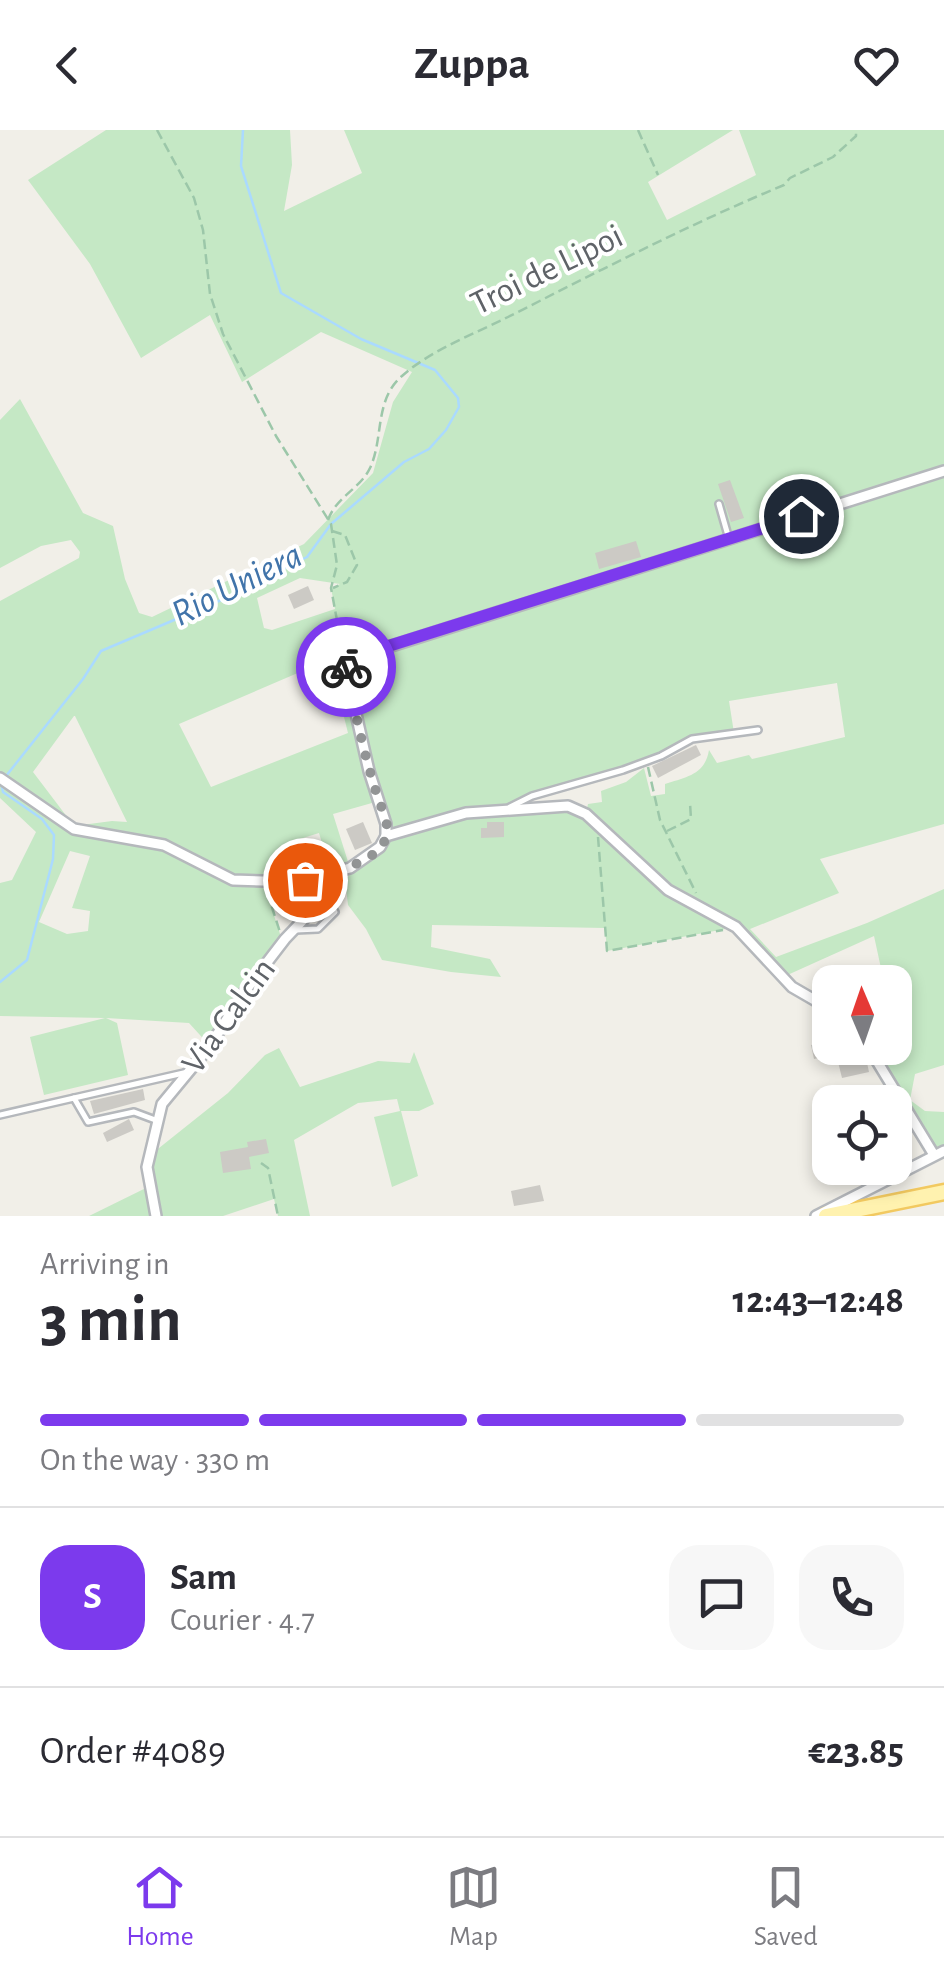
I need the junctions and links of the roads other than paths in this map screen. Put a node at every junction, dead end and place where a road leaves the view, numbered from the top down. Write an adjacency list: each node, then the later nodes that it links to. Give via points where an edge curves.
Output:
1 (944, 472): 3 (street)
2 (719, 504): 3 (lane)
3 (729, 539): 7 (street, via 344,660)
4 (758, 730): 6 (lane, via 692,739 646,762)
5 (4, 780): 8 (street, via 74,829 164,845 233,880 298,882)
6 (503, 810): 7 (street, Via Calcin, via 466,813); 11 (street, Via Calcin, via 568,806 586,814 668,890 736,927)
7 (386, 836): 8 (street, Via Calcin, via 380,847)
8 (340, 870): 9 (street, Via Calcin)
9 (325, 898): 10 (street, Via Calcin); 10 (lane, via 335,912 318,930)
10 (293, 930): 13 (street, Via Calcin)
11 (812, 998)
12 (880, 1065): 17 (street)
13 (188, 1072): 14 (lane); 16 (street, Via Calcin, via 162,1104)
14 (74, 1098): 15 (lane); 16 (lane, via 88,1122 134,1112)
15 (0, 1115)
16 (158, 1121): 19 (street, Via Calcin, via 147,1168)
17 (939, 1153): 20 (street)
18 (944, 1192): 21 (main road)
19 (156, 1216)
20 (816, 1216)
21 (826, 1216)

